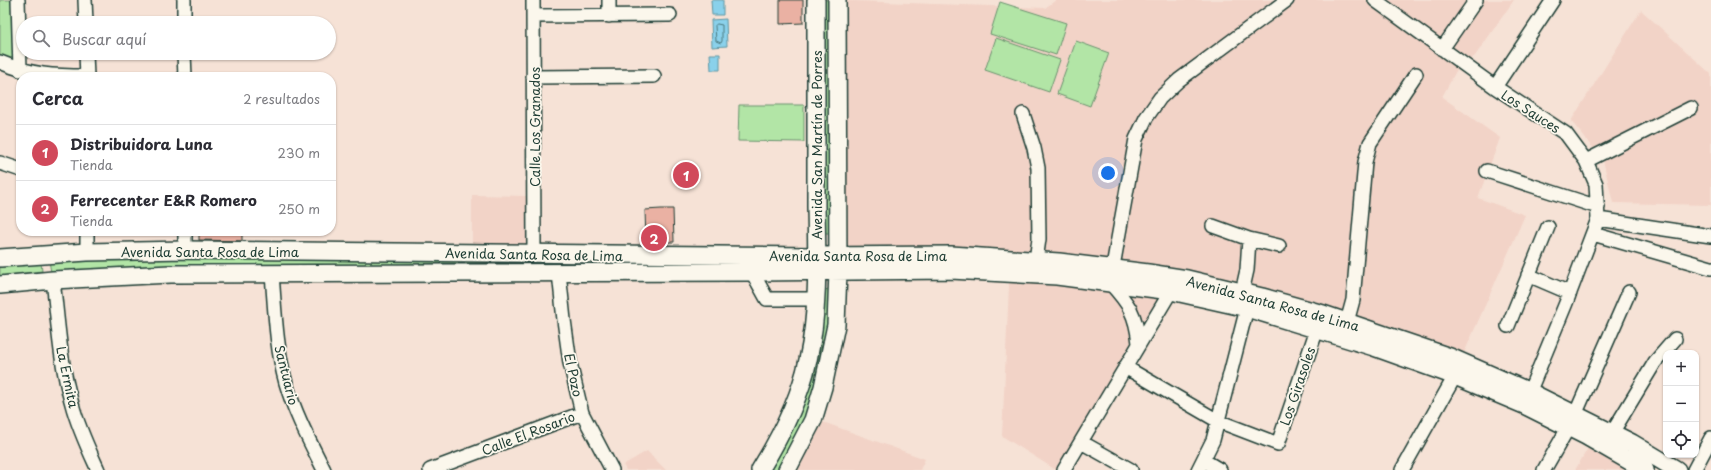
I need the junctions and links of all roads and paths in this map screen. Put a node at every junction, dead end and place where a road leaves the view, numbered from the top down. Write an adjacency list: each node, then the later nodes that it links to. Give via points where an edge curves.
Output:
1 (18, 0): 13 (street)
2 (86, 0): 14 (street)
3 (184, 0): 15 (street)
4 (533, 0): 16 (street, Calle Los Granados)
5 (608, 0): 17 (street)
6 (816, 0): 52 (main road, Avenida San Martín de Porres)
7 (837, 0): 51 (main road, Avenida San Martín de Porres)
8 (1287, 0): 57 (street, via 1179,80 1160,98 1146,118 1136,139)
9 (1375, 0): 18 (street, Los Sauces)
10 (1476, 0): 18 (street)
11 (1553, 0): 30 (street)
12 (670, 15): 17 (street)
13 (18, 16)
14 (86, 16)
15 (184, 16)
16 (533, 16): 17 (street); 29 (street, Calle Los Granados)
17 (609, 16)
18 (1442, 50): 30 (street, Los Sauces)
19 (20, 60): 23 (street)
20 (86, 60): 25 (street)
21 (184, 60): 26 (street)
22 (0, 62): 23 (street)
23 (20, 70): 24 (street)
24 (29, 72)
25 (87, 72)
26 (184, 72)
27 (1416, 74): 66 (street, via 1370,144 1364,162 1353,300)
28 (654, 76): 29 (street)
29 (533, 77): 48 (street, Calle Los Granados)
30 (1495, 88): 33 (street, Los Sauces, via 1566,134)
31 (1691, 108): 33 (street)
32 (1023, 114): 50 (street, via 1038,168)
33 (1586, 161): 37 (street, Los Sauces, via 1596,184)
34 (0, 163): 35 (street)
35 (16, 168)
36 (1486, 171): 37 (street)
37 (1598, 213): 40 (street, Los Sauces); 43 (street)
38 (1213, 226): 44 (street)
39 (1548, 227): 58 (street)
40 (1593, 234): 53 (street); 63 (street, Los Sauces)
41 (87, 236): 47 (street)
42 (185, 236): 46 (street)
43 (1711, 236)
44 (1249, 239): 45 (street); 65 (street)
45 (1279, 246)
46 (185, 250): 47 (main road, Avenida Santa Rosa de Lima); 48 (main road, Avenida Santa Rosa de Lima)
47 (87, 252): 49 (main road, Avenida Santa Rosa de Lima)
48 (534, 254): 52 (main road, Avenida Santa Rosa de Lima)
49 (0, 258)
50 (1036, 260): 51 (main road, Avenida Santa Rosa de Lima, via 951,255); 57 (main road, Avenida Santa Rosa de Lima)
51 (838, 263): 52 (main road, Avenida Santa Rosa de Lima); 57 (main road, Avenida Santa Rosa de Lima, via 1057,276); 81 (main road, Avenida San Martín de Porres, via 836,325 830,358 813,420)
52 (816, 264): 54 (main road, Avenida Santa Rosa de Lima); 64 (main road, Avenida San Martín de Porres)
53 (1711, 268)
54 (752, 272): 55 (main road, Avenida Santa Rosa de Lima); 64 (street, via 767,299)
55 (559, 273): 56 (main road, Avenida Santa Rosa de Lima); 74 (street, El Pozo, via 570,363)
56 (272, 274): 59 (main road, Avenida Santa Rosa de Lima, via 170,274); 84 (street, Santuario, via 278,347 286,383 297,414)
57 (1111, 275): 61 (main road, Avenida Santa Rosa de Lima); 65 (main road, Avenida Santa Rosa de Lima, via 1187,279); 70 (street, via 1133,314 1138,327)
58 (1528, 275): 63 (street); 67 (street)
59 (53, 280): 60 (main road, Avenida Santa Rosa de Lima); 83 (street, La Ermita, via 64,368 72,404)
60 (0, 285)
61 (1171, 291): 65 (main road, Avenida Santa Rosa de Lima); 70 (street)
62 (1630, 292): 76 (street)
63 (1570, 293): 73 (street, Los Sauces)
64 (815, 298): 78 (main road, Avenida San Martín de Porres, via 814,330 808,361 798,394)
65 (1244, 300): 66 (main road, Avenida Santa Rosa de Lima); 68 (main road, Avenida Santa Rosa de Lima); 75 (street)
66 (1347, 322): 73 (main road, Avenida Santa Rosa de Lima, via 1450,357)
67 (1508, 326)
68 (1317, 329): 72 (main road, Avenida Santa Rosa de Lima); 75 (street, Los Girasoles, via 1278,444)
69 (1675, 339): 77 (street, via 1655,362)
70 (1139, 343): 71 (street)
71 (1125, 367): 75 (street); 80 (street)
72 (1455, 376): 73 (main road, Avenida Santa Rosa de Lima); 92 (street)
73 (1527, 399): 76 (main road, Avenida Santa Rosa de Lima)
74 (582, 413): 85 (street, Calle El Rosario); 86 (street, El Pozo)
75 (1218, 421): 82 (street, via 1213,440)
76 (1572, 421): 77 (main road, Avenida Santa Rosa de Lima); 93 (street); 94 (main road, Avenida Santa Rosa de Lima)
77 (1612, 433): 95 (main road, Avenida Santa Rosa de Lima)
78 (779, 437): 81 (main road); 87 (main road, Avenida San Martín de Porres)
79 (1711, 438): 96 (street)
80 (1081, 442): 89 (street); 90 (street)
81 (800, 448): 88 (main road, Avenida San Martín de Porres)
82 (1201, 465): 91 (street)
83 (98, 470)
84 (324, 470)
85 (430, 470)
86 (612, 470)
87 (760, 470)
88 (787, 470)
89 (1064, 470)
90 (1131, 470)
91 (1220, 470)
92 (1402, 470)
93 (1544, 470)
94 (1645, 470)
95 (1676, 470)
96 (1694, 470)

